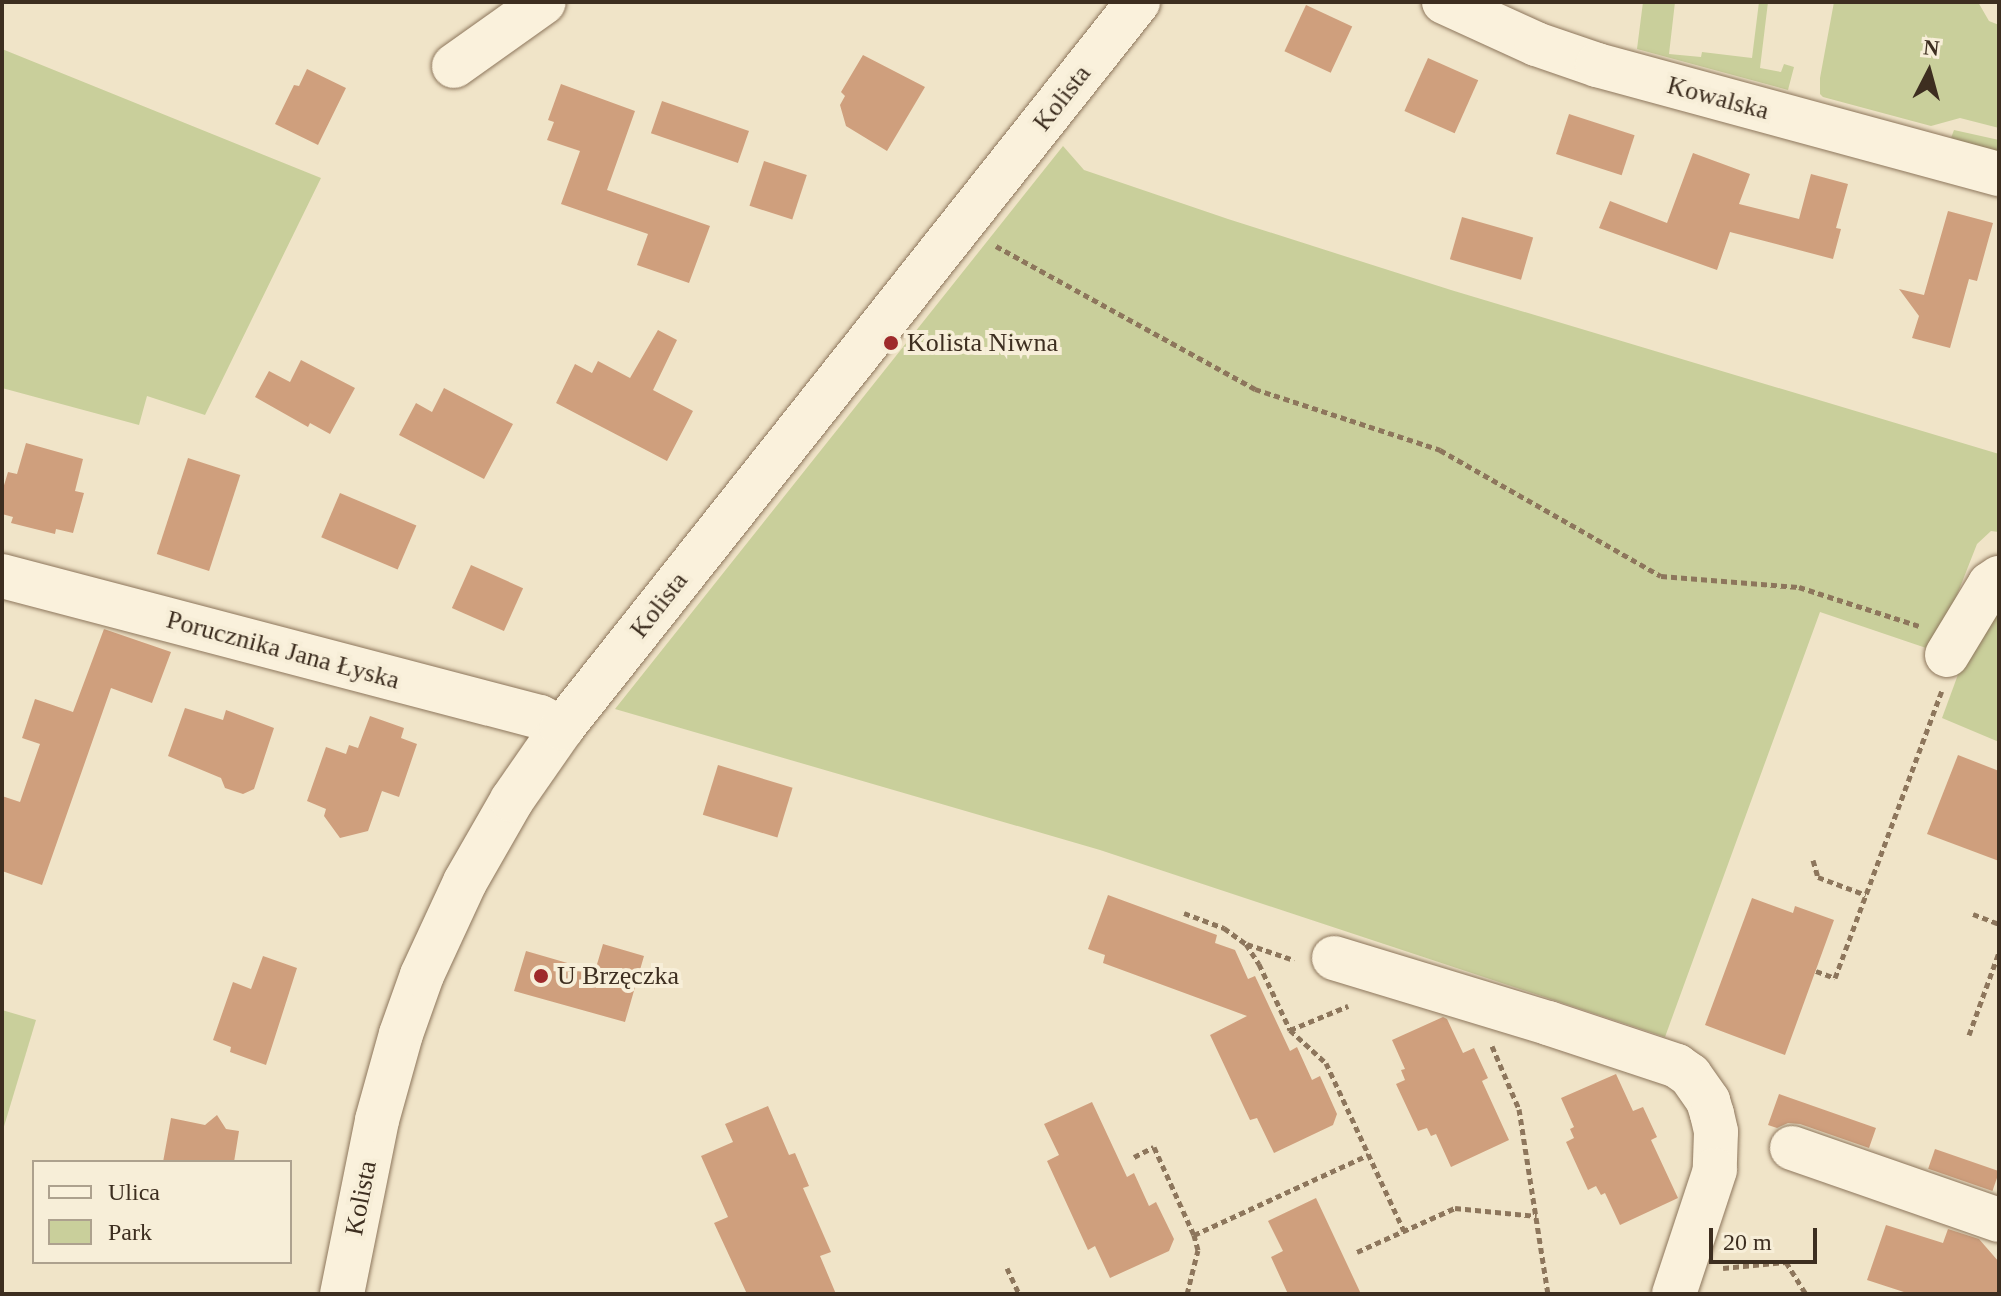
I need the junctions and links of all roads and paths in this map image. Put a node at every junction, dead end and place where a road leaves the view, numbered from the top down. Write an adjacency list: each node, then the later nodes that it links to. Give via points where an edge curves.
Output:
1 (544, 2): 4 (street)
2 (1138, 2): 6 (street, Kolista)
3 (1444, 2): 5 (street, Kowalska, via 1597,65)
4 (454, 66)
5 (1999, 174)
6 (959, 227): 9 (path, via 1255,389 1440,450 1661,576 1799,587); 10 (street, Kolista)
7 (2, 576): 10 (street, Porucznika Jana Łyska, via 540,717)
8 (1999, 578): 9 (street, via 1990,584)
9 (1952, 647): 12 (path, via 1948,676)
10 (562, 728): 34 (street, Kolista, via 465,882 422,975 377,1120)
11 (1813, 860): 12 (path, via 1818,877)
12 (1866, 895): 20 (path, via 1835,978)
13 (1184, 913): 16 (path, via 1224,928)
14 (1973, 914): 15 (path)
15 (1999, 924)
16 (1246, 944): 18 (path, via 1301,962); 22 (path)
17 (1999, 952): 23 (path)
18 (1334, 958): 19 (street)
19 (1376, 970): 21 (street); 22 (path, via 1354,1003)
20 (1816, 971)
21 (1548, 1023): 27 (path, via 1490,1047 1519,1109); 38 (street, via 1677,1066 1708,1101 1716,1132 1715,1170)
22 (1290, 1030): 25 (path, via 1326,1063)
23 (1969, 1035)
24 (1792, 1148): 28 (street)
25 (1368, 1155): 29 (path); 30 (path)
26 (1134, 1157): 30 (path, via 1154,1147)
27 (1537, 1216): 29 (path, via 1455,1208); 37 (path)
28 (1999, 1220)
29 (1404, 1231): 31 (path)
30 (1194, 1235): 36 (path, via 1198,1250)
31 (1357, 1252)
32 (1714, 1265): 39 (path, via 1727,1270 1786,1262)
33 (1007, 1268): 35 (path)
34 (342, 1294)
35 (1019, 1294)
36 (1187, 1294)
37 (1548, 1294)
38 (1674, 1294)
39 (1806, 1294)

